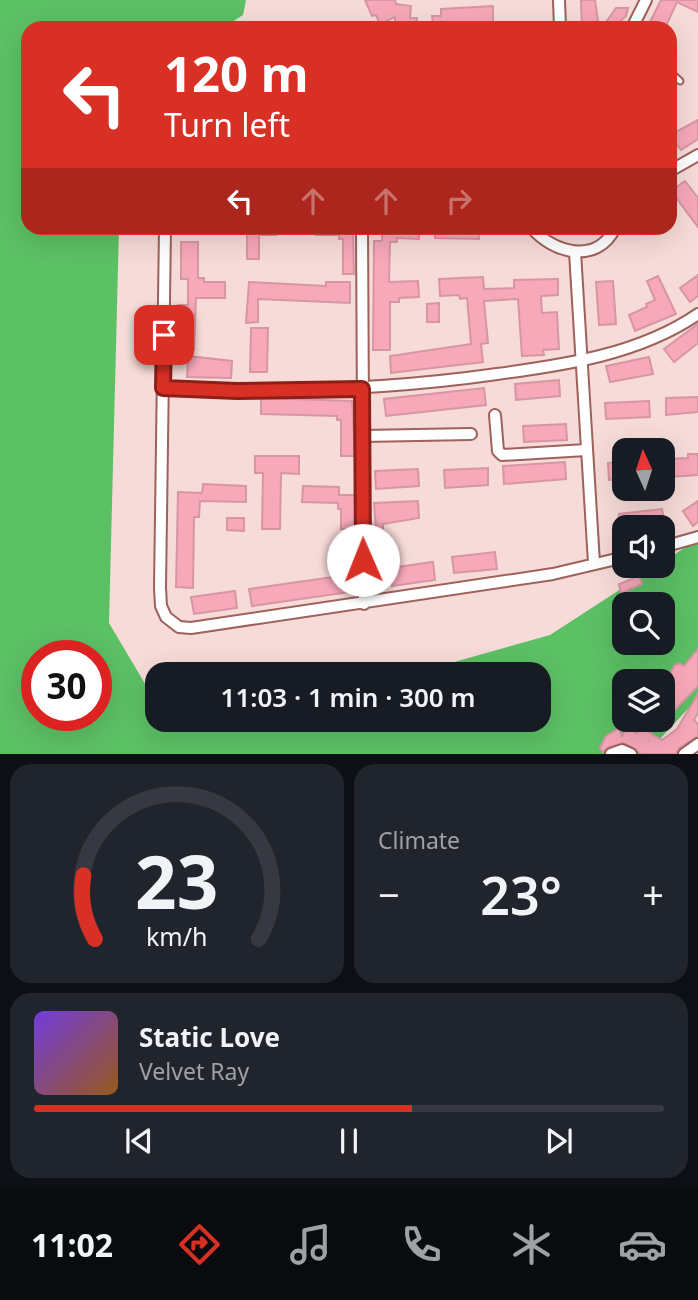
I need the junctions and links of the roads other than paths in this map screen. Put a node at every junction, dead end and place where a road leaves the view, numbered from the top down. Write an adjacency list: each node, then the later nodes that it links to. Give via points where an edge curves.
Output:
1 (559, 0): 3 (street)
2 (646, 0): 4 (street)
3 (560, 21)
4 (636, 21)
5 (677, 78): 6 (lane)
6 (680, 81)
7 (698, 155): 8 (street)
8 (677, 167)
9 (165, 235): 16 (street)
10 (362, 235): 17 (street)
11 (538, 235): 13 (street, via 557,249)
12 (607, 235): 13 (street, via 593,248)
13 (575, 251): 15 (street)
14 (698, 314): 15 (street, via 653,339)
15 (580, 360): 17 (street, via 480,377); 21 (street)
16 (163, 388): 17 (street); 26 (street, via 160,588 166,617 191,628)
17 (362, 389): 20 (street)
18 (495, 415): 21 (street, via 502,455)
19 (471, 434): 20 (street)
20 (363, 436): 26 (street)
21 (586, 450): 25 (street)
22 (698, 537): 23 (street)
23 (675, 544)
24 (612, 560): 25 (street)
25 (594, 563): 26 (street, via 553,575)
26 (364, 604)
27 (698, 744): 30 (street)
28 (611, 754): 29 (street, via 622,750)
29 (631, 754)
30 (684, 754)

